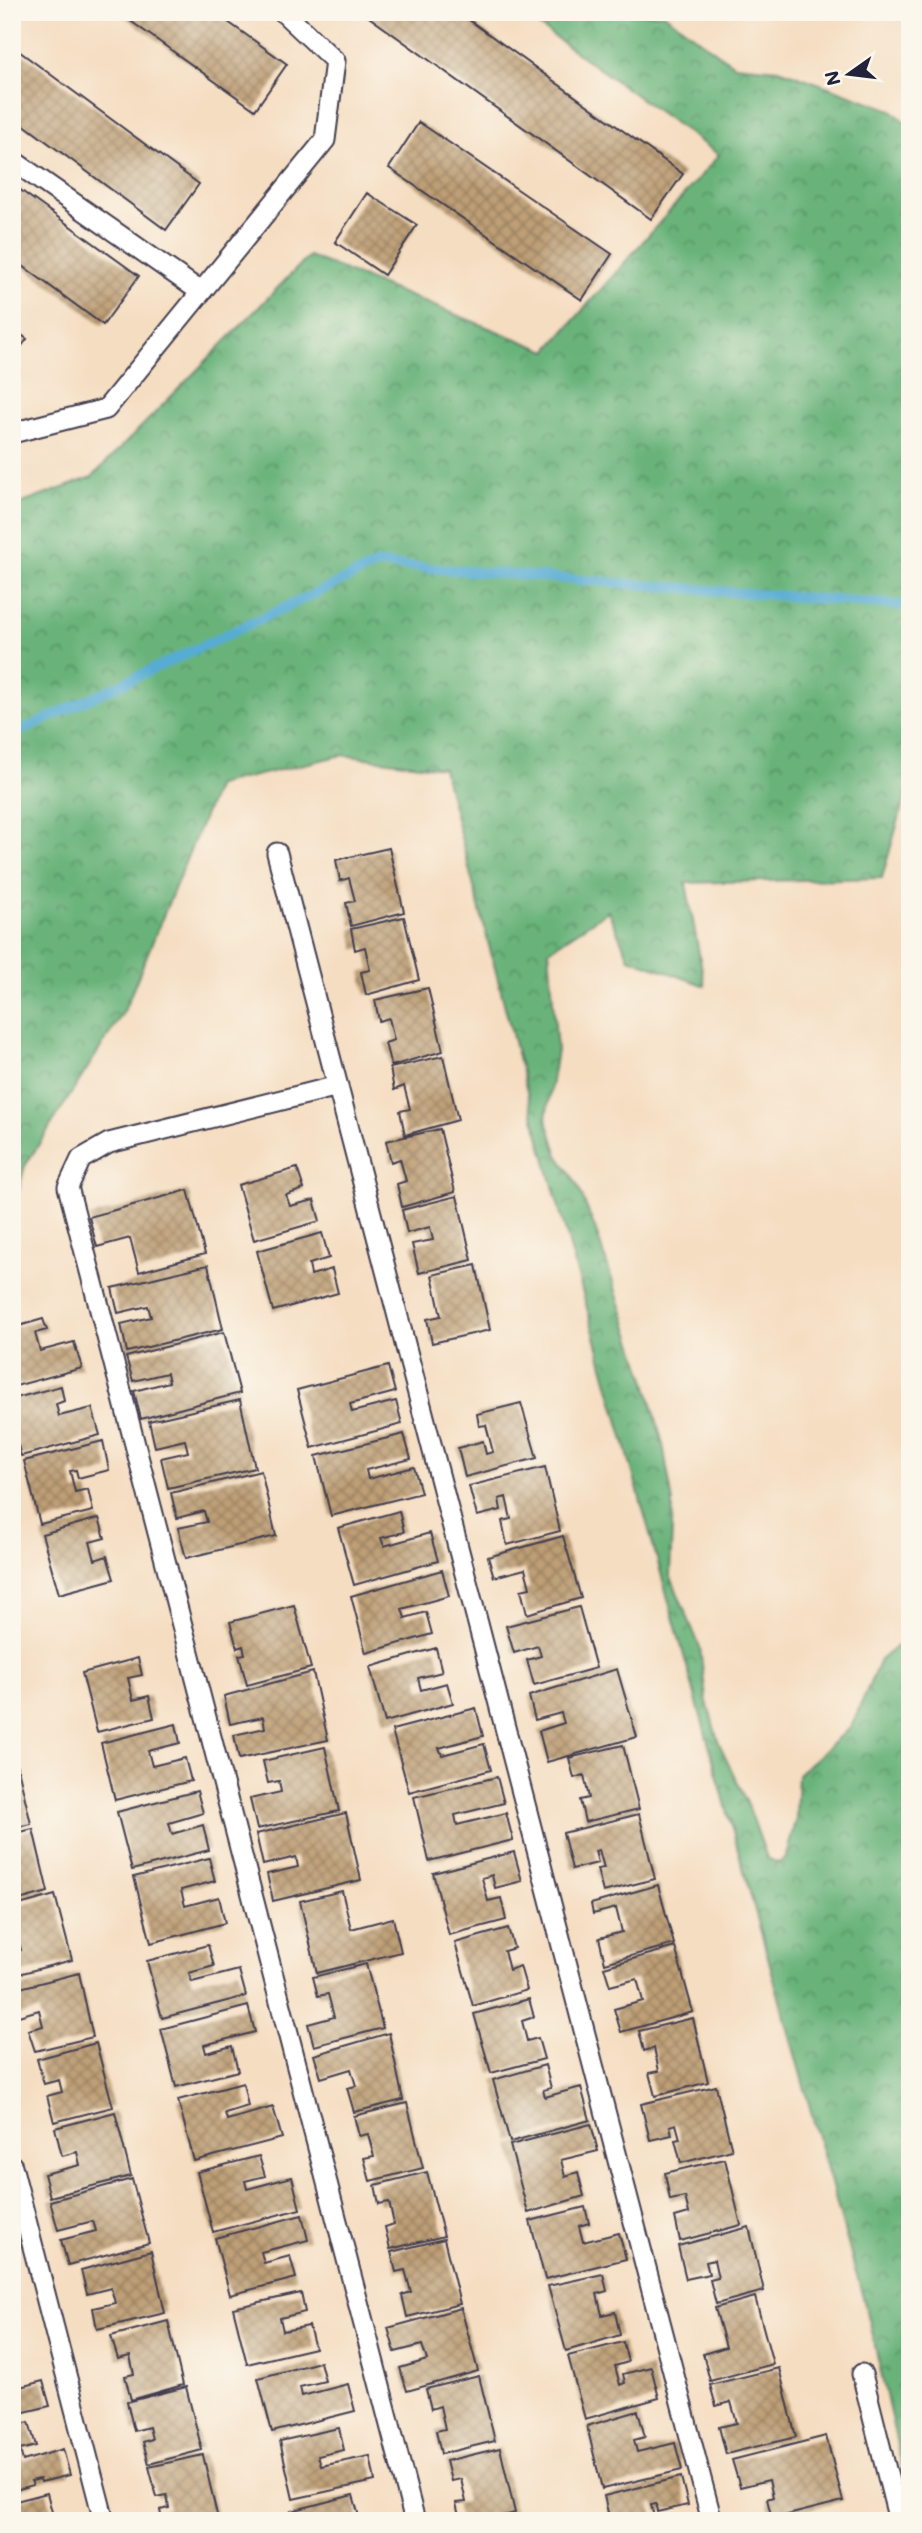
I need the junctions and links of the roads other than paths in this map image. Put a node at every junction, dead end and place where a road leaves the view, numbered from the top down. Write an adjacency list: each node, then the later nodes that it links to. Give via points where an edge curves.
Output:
1 (283, 12): 3 (lane, via 335,61 325,140)
2 (12, 160): 3 (lane)
3 (201, 292): 4 (lane, via 106,409)
4 (12, 433)
5 (277, 853): 6 (lane)
6 (338, 1086): 10 (lane, via 109,1143 81,1159 68,1187); 11 (lane)
7 (12, 2166): 9 (lane)
8 (862, 2374): 12 (lane)
9 (104, 2521)
10 (415, 2521)
11 (712, 2521)
12 (899, 2521)

